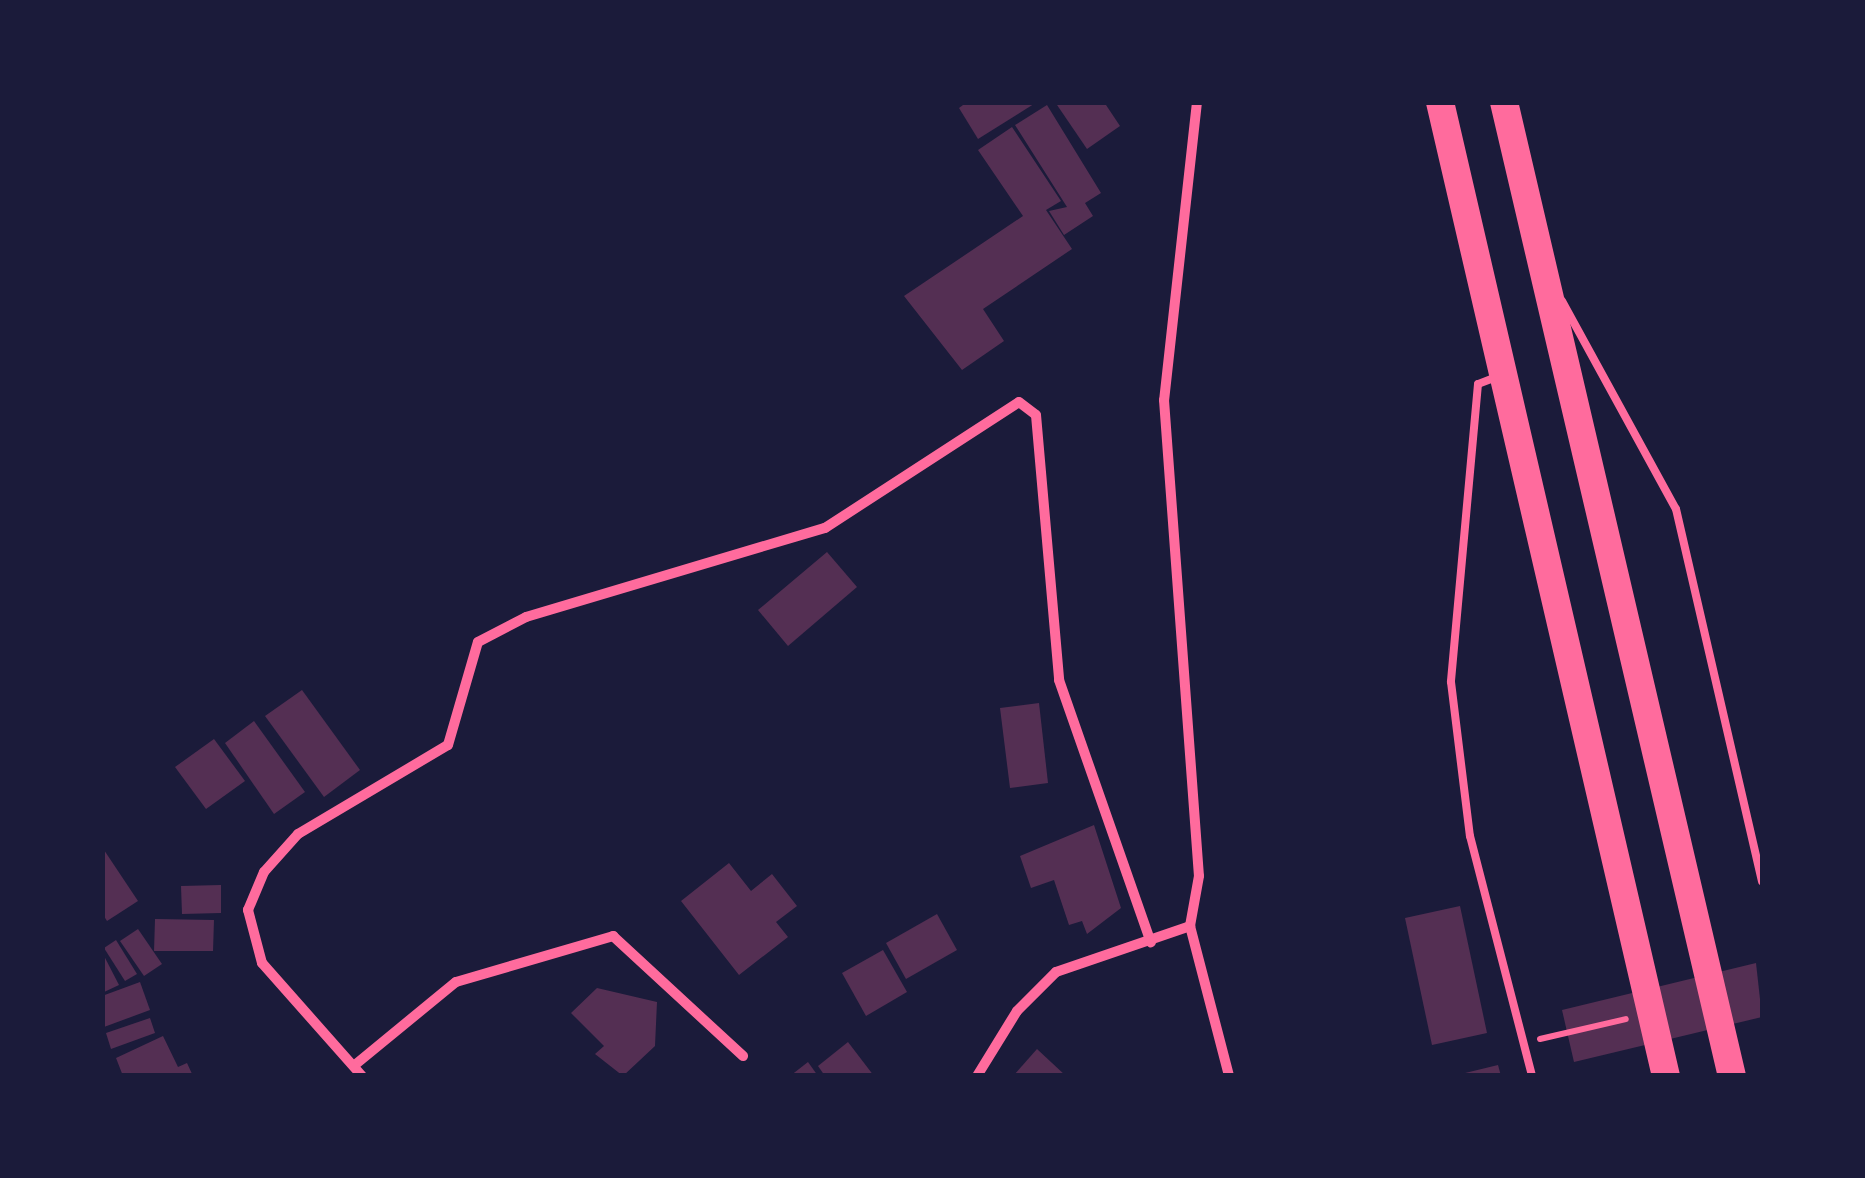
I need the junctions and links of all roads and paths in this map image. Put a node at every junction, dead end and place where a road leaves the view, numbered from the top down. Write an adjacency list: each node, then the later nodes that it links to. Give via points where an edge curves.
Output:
1 (1197, 102): 7 (street, via 1164,400 1199,876)
2 (1440, 102): 5 (highway)
3 (1504, 102): 4 (highway)
4 (1552, 284): 6 (lane, via 1676,509); 18 (highway)
5 (1504, 375): 9 (highway); 10 (lane, via 1478,384 1452,682 1470,836)
6 (1762, 881)
7 (1190, 926): 8 (street); 15 (street)
8 (1151, 942): 12 (street, via 1058,680 1036,415 1018,402 825,528 526,617 478,642 448,745 298,834 264,872 248,910 262,963); 14 (street, via 1056,972 1017,1012)
9 (1652, 1013): 10 (path); 17 (highway)
10 (1523, 1043): 16 (lane)
11 (743, 1056): 12 (street, via 613,936 469,975)
12 (356, 1064): 13 (street)
13 (362, 1076)
14 (977, 1076)
15 (1229, 1076)
16 (1532, 1076)
17 (1666, 1076)
18 (1732, 1076)

